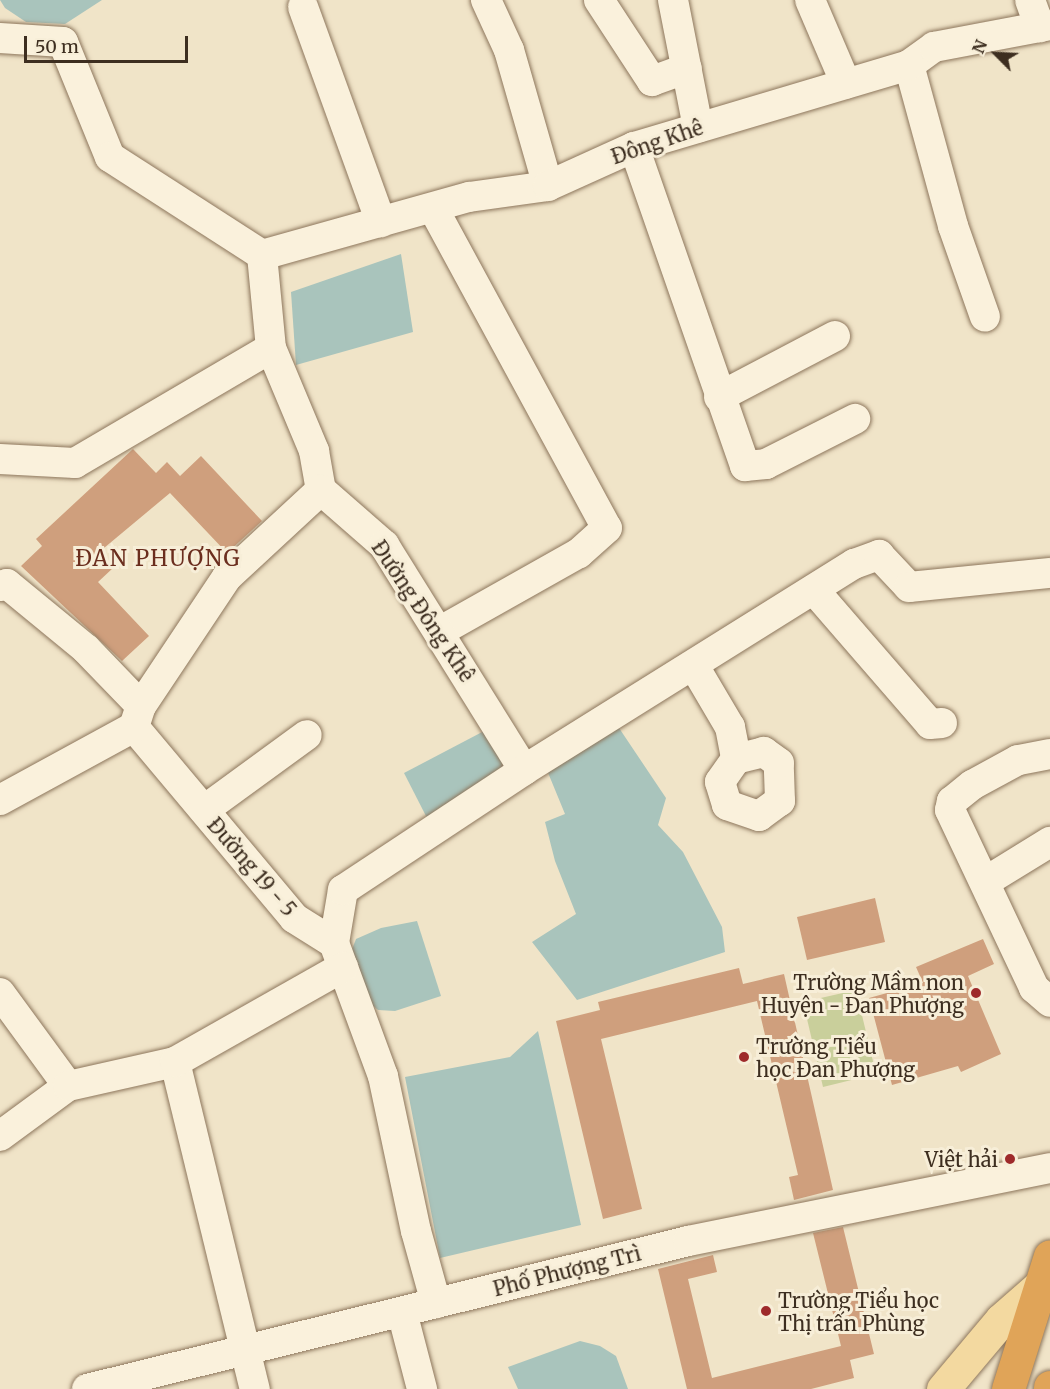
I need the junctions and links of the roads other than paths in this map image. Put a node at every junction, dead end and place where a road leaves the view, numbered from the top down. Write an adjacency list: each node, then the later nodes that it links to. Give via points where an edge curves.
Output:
1 (486, 0): 13 (street, via 509,50)
2 (598, 0): 9 (street, via 652,81)
3 (673, 0): 9 (street)
4 (810, 0): 10 (street)
5 (303, 7): 15 (street)
6 (1040, 18): 8 (street, Đông Khê, via 934,47)
7 (0, 38): 16 (street, via 63,42 110,157)
8 (909, 65): 10 (street, Đông Khê); 17 (street, via 953,226)
9 (687, 68): 11 (street)
10 (846, 84): 11 (street, Đông Khê)
11 (698, 128): 12 (street, Đông Khê)
12 (634, 147): 13 (street, Đông Khê); 20 (street)
13 (548, 186): 14 (street, Đông Khê, via 469,197)
14 (434, 208): 15 (street, Đông Khê); 27 (street, via 607,528 579,553)
15 (381, 222): 16 (street, Đông Khê)
16 (262, 255): 19 (street)
17 (985, 317)
18 (835, 336): 20 (street)
19 (271, 348): 22 (street, via 75,463); 23 (street, via 314,451)
20 (719, 397): 21 (street, via 745,466 766,464)
21 (855, 419)
22 (0, 459)
23 (321, 490): 27 (street, Đường Đông Khê, via 384,545); 29 (street, via 227,577)
24 (1050, 573): 26 (street, via 909,587 879,555 854,564)
25 (0, 585): 29 (street, Đường 19 - 5, via 7,585 86,649)
26 (814, 590): 28 (street); 30 (street, via 930,724)
27 (439, 632): 34 (street, Đường Đông Khê)
28 (694, 666): 33 (street, via 730,726); 34 (street)
29 (138, 717): 35 (street); 36 (street, Đường 19 - 5)
30 (942, 723)
31 (307, 735): 36 (street)
32 (1050, 754): 41 (street, via 1018,760 972,785 952,801 950,810 1034,988)
33 (736, 759)
34 (524, 770): 39 (street, via 343,890)
35 (0, 801)
36 (204, 810): 39 (street, Đường 19 - 5, via 294,918)
37 (1050, 842): 38 (street)
38 (993, 877)
39 (339, 955): 42 (street); 47 (street, via 383,1076 416,1232)
40 (0, 993): 43 (street)
41 (1050, 1002)
42 (175, 1062): 43 (street); 49 (street)
43 (68, 1086): 44 (street)
44 (0, 1136)
45 (1050, 1168): 47 (street, Phố Phượng Trì, via 688,1241)
46 (1039, 1295): 53 (main road); 54 (main road); 55 (highway)
47 (436, 1303): 48 (street, Phố Phượng Trì)
48 (402, 1312): 49 (street, Phố Phượng Trì); 52 (street)
49 (248, 1349): 50 (street, Phố Phượng Trì); 51 (street)
50 (87, 1389)
51 (255, 1389)
52 (422, 1389)
53 (943, 1389)
54 (970, 1389)
55 (1008, 1389)

